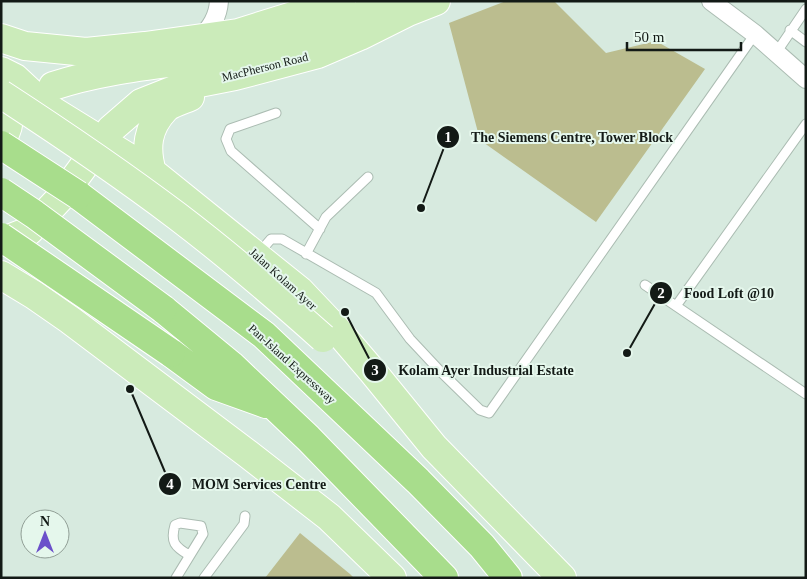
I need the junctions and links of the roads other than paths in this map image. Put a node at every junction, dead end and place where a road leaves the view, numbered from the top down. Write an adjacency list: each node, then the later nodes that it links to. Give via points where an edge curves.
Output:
1 (219, 1): 11 (street, via 211,27)
2 (341, 1): 6 (main road)
3 (401, 1): 17 (main road, via 251,51 107,71)
4 (436, 1): 14 (main road, MacPherson Road, via 318,54)
5 (711, 1): 9 (street)
6 (308, 6): 11 (main road, via 238,33)
7 (806, 9): 8 (lane)
8 (790, 30): 12 (lane); 13 (lane)
9 (756, 34): 13 (street); 28 (lane, via 489,413 480,410 438,370 376,293)
10 (1, 38): 11 (main road, via 25,46 86,52)
11 (200, 39)
12 (806, 42)
13 (776, 53): 15 (street)
14 (235, 76): 20 (main road, MacPherson Road, via 184,86 141,103); 22 (main road, via 166,108 147,142)
15 (806, 78)
16 (2, 79): 20 (main road, Jalan Kolam Ayer, via 15,78 45,106); 21 (main road, via 10,101 7,133); 37 (main road, bridge, via 64,135 177,216 270,291)
17 (53, 86)
18 (276, 113): 25 (lane, via 230,129 226,139 231,151)
19 (806, 124): 33 (lane)
20 (102, 141): 22 (main road, Jalan Kolam Ayer); 27 (main road, MacPherson Road, via 61,197 29,231)
21 (1, 143): 44 (highway, Pan-Island Expressway, bridge, via 78,195 264,335 418,481 482,546)
22 (152, 172): 29 (main road, Jalan Kolam Ayer)
23 (368, 177): 25 (lane, via 326,217)
24 (1, 192): 36 (highway, bridge, via 163,309)
25 (320, 229): 28 (lane)
26 (1, 237): 36 (highway, bridge, via 216,386)
27 (1, 242)
28 (306, 254): 29 (lane, via 282,240 271,239)
29 (257, 255): 37 (main road, Jalan Kolam Ayer, via 300,290 337,330)
30 (1, 275): 34 (main road, via 50,305)
31 (645, 285): 33 (lane)
32 (1, 296): 34 (main road, via 27,312)
33 (676, 306): 35 (lane)
34 (106, 347): 42 (main road, via 329,517)
35 (806, 394)
36 (277, 408): 43 (highway)
37 (434, 447): 45 (main road, Jalan Kolam Ayer)
38 (245, 516): 41 (lane, via 244,524)
39 (189, 555): 40 (lane)
40 (176, 578)
41 (204, 578)
42 (392, 578)
43 (444, 578)
44 (508, 578)
45 (562, 578)

